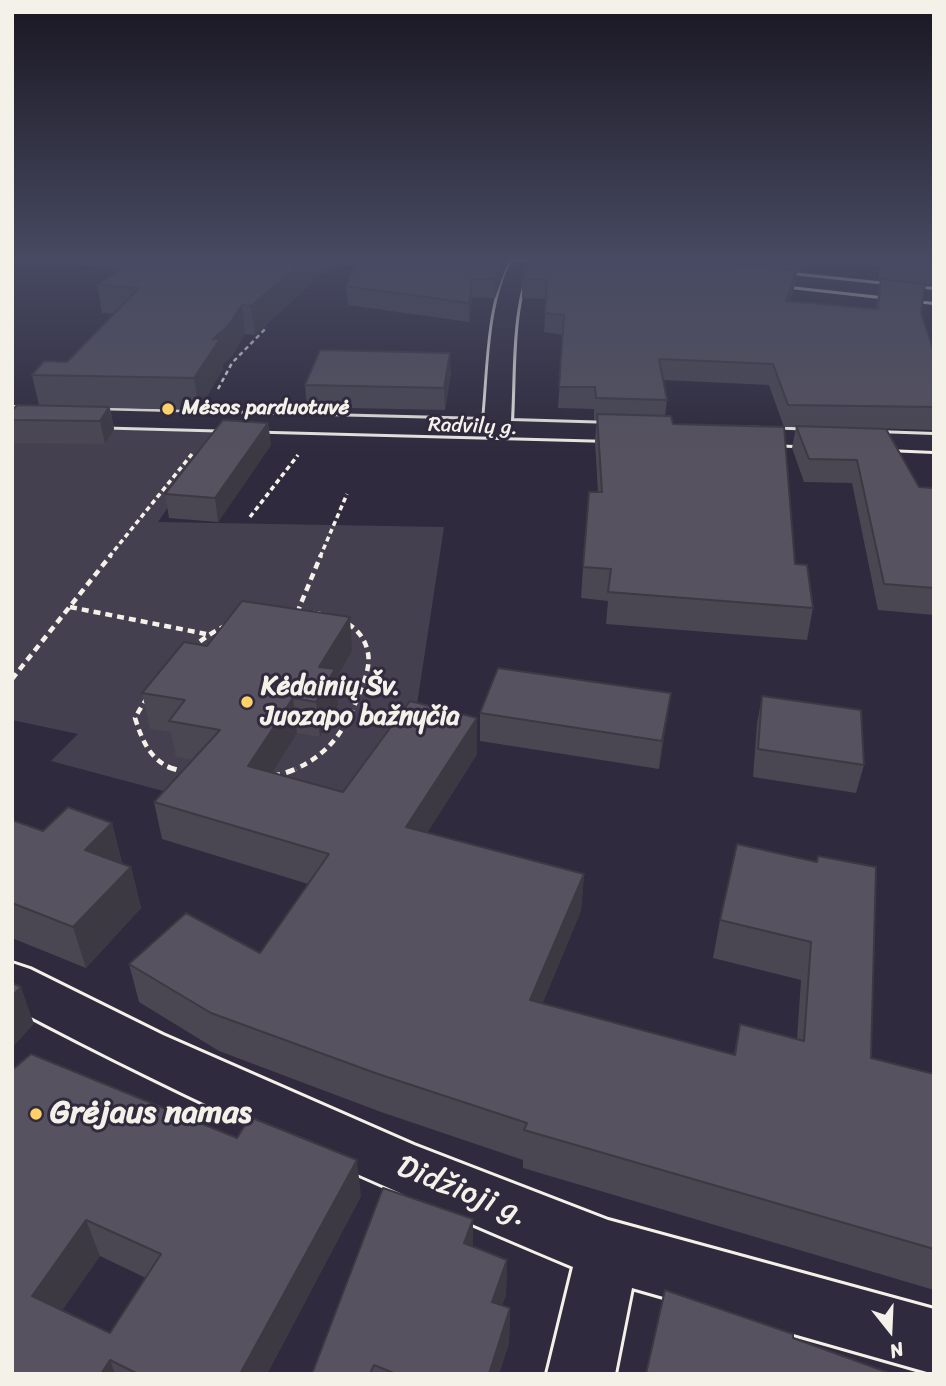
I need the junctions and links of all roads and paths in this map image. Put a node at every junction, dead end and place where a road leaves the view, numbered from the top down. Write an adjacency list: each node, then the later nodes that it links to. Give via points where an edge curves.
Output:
1 (264, 327): 4 (path, via 232,363)
2 (507, 327): 5 (street)
3 (12, 416): 4 (street, Radvilų g.)
4 (206, 420): 5 (street, Radvilų g.); 10 (path)
5 (497, 427): 6 (street, Radvilų g.)
6 (934, 443)
7 (303, 449): 9 (path)
8 (347, 494): 11 (path)
9 (250, 517)
10 (70, 607): 13 (path); 14 (path)
11 (298, 610): 12 (path); 13 (path, via 247,617); 13 (path, via 344,622 369,653 368,668 350,716 330,748 279,776 245,779 161,766 140,734 135,719 142,704)
12 (295, 618)
13 (207, 634)
14 (12, 679)
15 (12, 983): 16 (street, Didžioji g., via 144,1051 393,1164)
16 (608, 1251): 17 (street, Didžioji g.); 18 (street)
17 (934, 1342)
18 (581, 1374)

